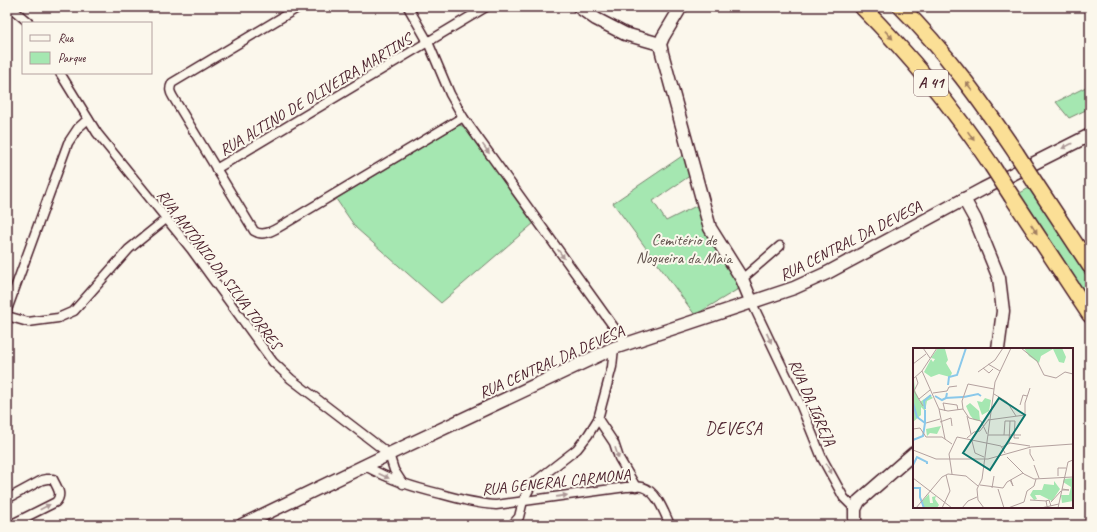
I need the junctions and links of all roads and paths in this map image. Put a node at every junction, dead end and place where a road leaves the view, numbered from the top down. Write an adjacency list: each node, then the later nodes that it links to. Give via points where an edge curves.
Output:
1 (7, 7): 9 (street)
2 (299, 7): 16 (street, via 170,87 172,97)
3 (408, 7): 10 (street)
4 (486, 7): 10 (street, RUA ALTINO DE OLIVEIRA MARTINS)
5 (579, 7): 11 (main road, via 625,34)
6 (681, 7): 11 (main road)
7 (862, 7): 24 (highway, A 41, one-way to 24, bridge, via 896,41 939,91 992,166)
8 (901, 7): 20 (highway, A 41, one-way to 8, bridge, via 983,106 954,67)
9 (28, 22)
10 (428, 42): 13 (street, via 450,94); 16 (street, RUA ALTINO DE OLIVEIRA MARTINS)
11 (660, 44): 21 (main road, via 710,228)
12 (61, 74): 14 (street, RUA ANTÓNIO DA SILVA TORRES)
13 (463, 117): 16 (street, via 266,234 259,234 254,230); 26 (street, one-way to 26)
14 (88, 119): 18 (street, RUA ANTÓNIO DA SILVA TORRES, via 114,156); 23 (street, via 68,143)
15 (1090, 134): 17 (main road, RUA CENTRAL DA DEVESA, one-way to 17)
16 (216, 169)
17 (964, 199): 22 (main road, RUA CENTRAL DA DEVESA, via 827,273); 28 (main road, via 999,278 1003,311)
18 (166, 219): 25 (street, via 129,249 74,311 58,318 28,322); 31 (street, RUA ANTÓNIO DA SILVA TORRES, via 210,273 273,362 291,379)
19 (780, 246): 21 (street)
20 (1090, 266)
21 (742, 279): 22 (main road)
22 (752, 303): 26 (main road, RUA CENTRAL DA DEVESA); 37 (street, RUA DA IGREJA, one-way to 37, via 801,406 822,458 844,498)
23 (7, 310)
24 (1090, 315)
25 (7, 316)
26 (626, 344): 27 (main road, RUA CENTRAL DA DEVESA)
27 (614, 348): 29 (street, via 612,367); 31 (main road, RUA CENTRAL DA DEVESA)
28 (998, 348)
29 (598, 419): 34 (street, one-way to 34, via 614,443 619,458); 36 (street, via 577,449 532,484)
30 (913, 453): 37 (main road, via 859,501)
31 (389, 454): 32 (main road, RUA CENTRAL DA DEVESA); 33 (street, via 394,470)
32 (365, 466): 33 (street, RUA GENERAL CARMONA, one-way to 33); 39 (main road, RUA CENTRAL DA DEVESA)
33 (403, 484): 36 (street, RUA GENERAL CARMONA, via 480,504 496,505)
34 (636, 487): 36 (street, RUA GENERAL CARMONA, one-way to 34); 41 (street, RUA GENERAL CARMONA, via 650,491)
35 (7, 499): 38 (street, one-way to 35, via 56,502 60,493 53,479 47,479)
36 (523, 501): 40 (street, via 519,517)
37 (855, 509): 42 (main road)
38 (10, 525)
39 (242, 525)
40 (512, 525)
41 (670, 525)
42 (855, 525)

